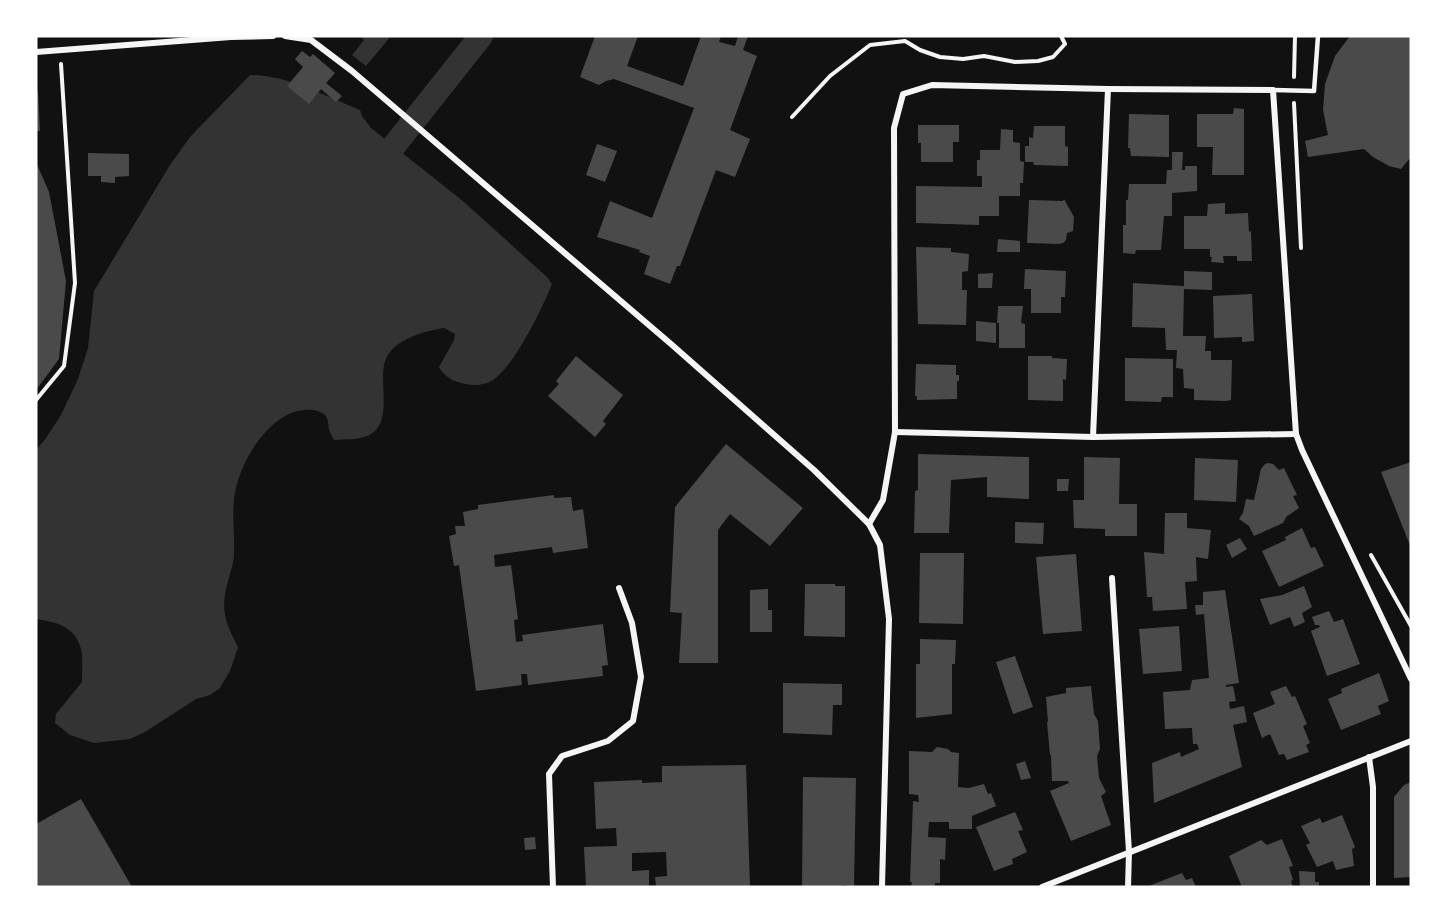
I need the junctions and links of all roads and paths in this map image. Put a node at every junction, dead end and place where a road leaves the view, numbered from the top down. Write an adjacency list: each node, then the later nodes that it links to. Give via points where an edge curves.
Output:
1 (273, 36): 6 (street)
2 (285, 36): 18 (street, via 311,40 352,71 671,344)
3 (1060, 36): 12 (path, via 1065,44 1053,57 1038,61 940,57 905,41 870,45 830,76)
4 (1295, 36): 11 (path)
5 (1318, 36): 11 (lane, via 1314,91)
6 (231, 37): 7 (street)
7 (61, 50): 8 (street); 14 (path, via 75,283 64,366)
8 (36, 52)
9 (1108, 89): 10 (street); 15 (street, via 932,85 903,94 894,128); 17 (street)
10 (1273, 90): 11 (lane); 16 (street)
11 (1293, 91): 13 (path)
12 (792, 117)
13 (1301, 255)
14 (36, 400)
15 (895, 432): 17 (street); 18 (street, via 883,500)
16 (1296, 434): 17 (street); 23 (street)
17 (1093, 437)
18 (869, 524): 28 (street, via 880,545 890,619)
19 (1370, 554): 22 (path)
20 (1112, 578): 26 (street)
21 (619, 588): 27 (street, via 632,623 641,677 633,721 608,741 562,756 549,774)
22 (1411, 626)
23 (1411, 679)
24 (1411, 741): 25 (street)
25 (1369, 757): 26 (street); 31 (street, via 1373,787)
26 (1129, 852): 29 (street); 30 (street)
27 (553, 887)
28 (882, 887)
29 (1042, 887)
30 (1128, 887)
31 (1373, 887)

